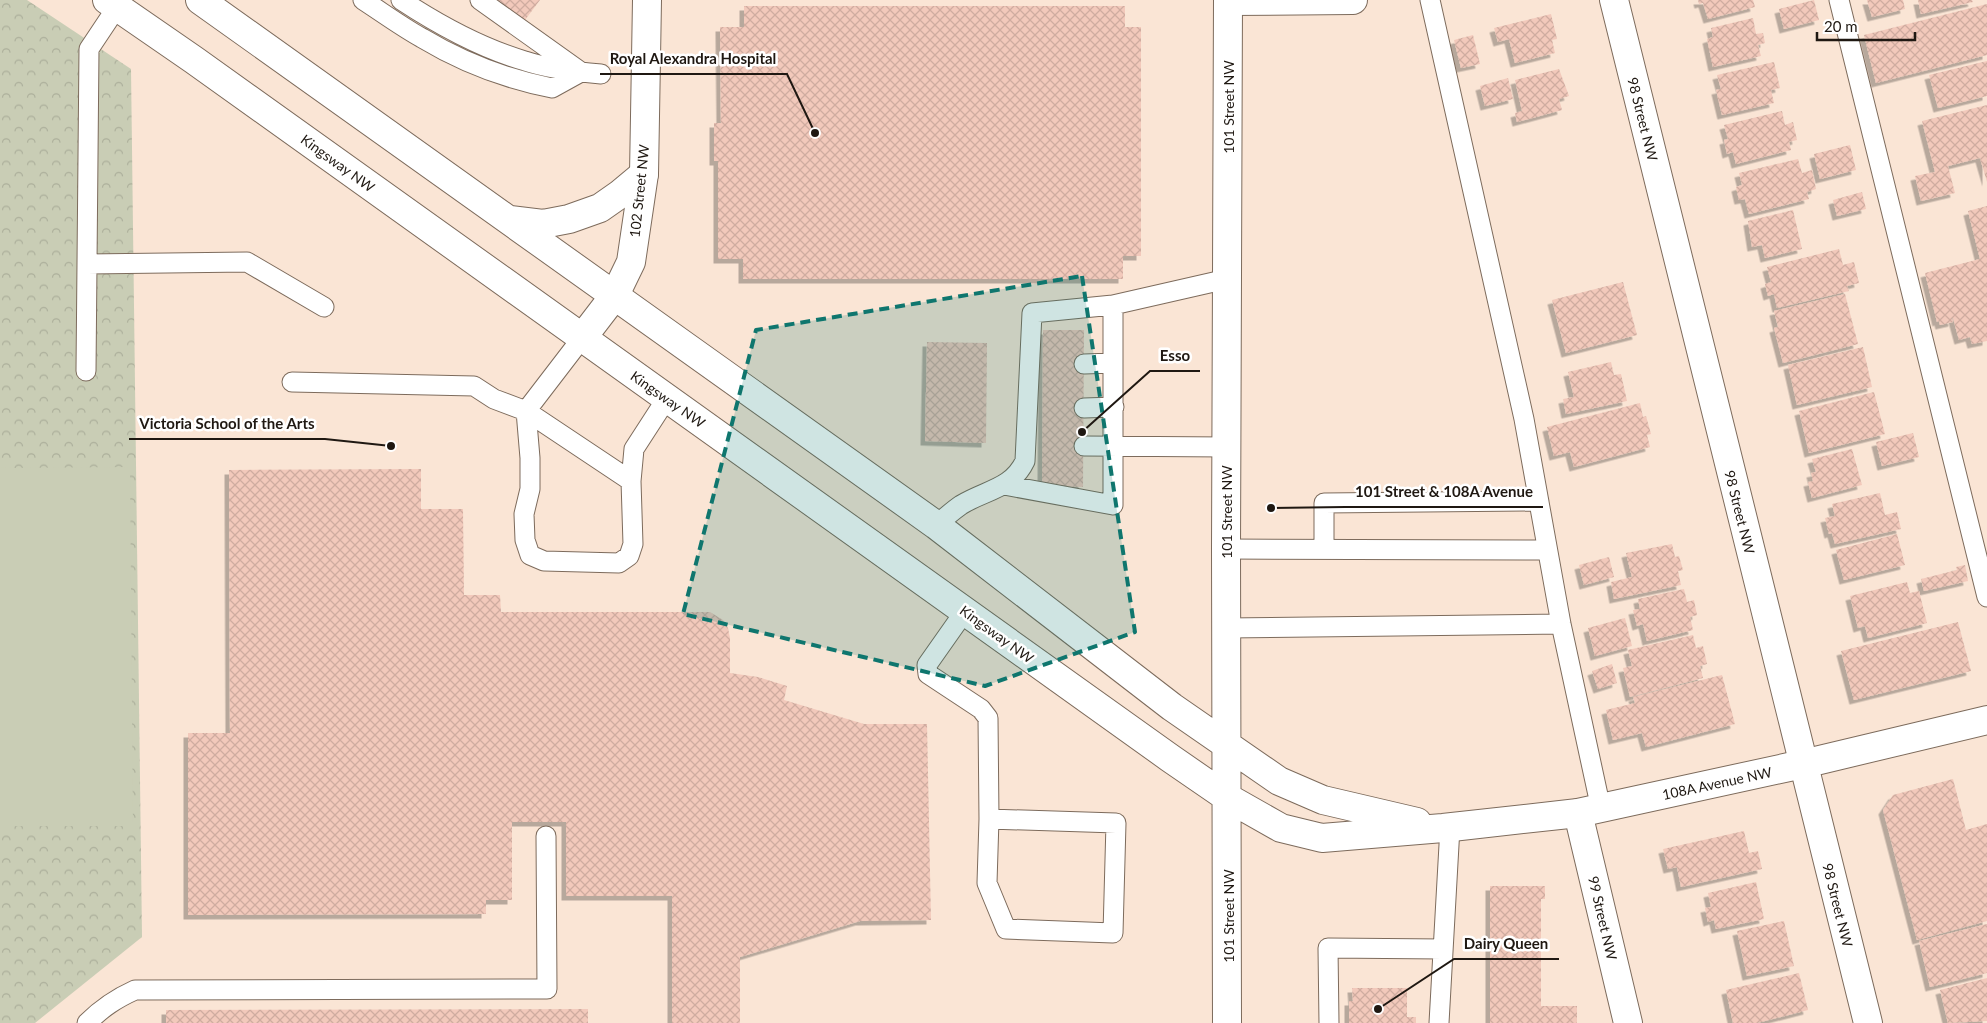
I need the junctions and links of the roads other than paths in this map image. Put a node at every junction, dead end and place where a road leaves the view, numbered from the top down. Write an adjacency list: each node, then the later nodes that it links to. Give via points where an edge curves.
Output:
1 (200, 0): 15 (main road)
2 (363, 0): 12 (lane, via 422,39 519,82 552,88)
3 (401, 0): 12 (lane, via 471,40 526,62)
4 (480, 0): 12 (lane)
5 (648, 0): 14 (main road, 102 Street NW)
6 (1228, 0): 7 (main road); 17 (main road, 101 Street NW)
7 (1353, 0)
8 (1430, 0): 35 (lane, via 1524,419)
9 (1614, 0): 46 (main road, 98 Street NW)
10 (1839, 0): 40 (lane)
11 (112, 3): 16 (lane, via 89,49); 21 (main road, Kingsway NW)
12 (581, 72): 13 (lane)
13 (602, 74)
14 (644, 174): 15 (main road, via 600,208 569,219 543,224); 18 (main road, 102 Street NW, via 631,262)
15 (509, 220): 18 (main road)
16 (87, 264): 20 (lane, via 247,262); 24 (lane)
17 (1227, 279): 19 (lane); 32 (main road, 101 Street NW)
18 (615, 295): 21 (main road, 102 Street NW); 36 (main road)
19 (1113, 305): 22 (lane); 34 (lane, via 1032,313 1037,366 1035,444 1020,472)
20 (324, 307)
21 (582, 338): 26 (main road, Kingsway NW); 29 (lane)
22 (1113, 363): 23 (lane); 27 (lane)
23 (1084, 364)
24 (86, 371)
25 (292, 382): 29 (lane, via 474,386 494,399)
26 (668, 398): 33 (lane, via 634,448); 41 (main road, Kingsway NW)
27 (1114, 407): 28 (lane); 31 (lane)
28 (1084, 408)
29 (526, 411): 33 (lane); 33 (lane, via 530,488 524,514 525,540 530,555 544,561 619,563 630,556 633,544)
30 (1084, 446): 31 (lane)
31 (1114, 446): 32 (lane); 34 (lane, via 1113,505)
32 (1227, 447): 37 (main road, 101 Street NW)
33 (631, 482)
34 (1004, 485): 36 (lane, via 962,505)
35 (1539, 501): 38 (lane, via 1324,503); 39 (lane)
36 (936, 525): 45 (main road, via 1172,707)
37 (1226, 549): 38 (lane); 43 (main road, 101 Street NW)
38 (1324, 549): 39 (lane)
39 (1547, 550): 42 (lane)
40 (1987, 597)
41 (965, 611): 47 (main road, Kingsway NW); 49 (lane, via 927,665 928,674 981,709 988,718)
42 (1561, 624): 43 (lane); 48 (lane)
43 (1226, 628): 45 (main road, 101 Street NW)
44 (1987, 720): 46 (main road, 108A Avenue NW)
45 (1227, 745): 47 (main road, 101 Street NW); 50 (main road, 108A Avenue NW, via 1280,781 1323,800)
46 (1802, 764): 48 (main road, 108A Avenue NW); 58 (main road, 98 Street NW)
47 (1228, 798): 50 (main road, 108A Avenue NW, via 1281,828 1322,838); 55 (main road, 101 Street NW)
48 (1590, 811): 50 (main road, 108A Avenue NW); 57 (main road, 99 Street NW)
49 (989, 819): 49 (lane, via 1116,823 1113,933 1006,929 987,883)
50 (1446, 827): 52 (lane)
51 (546, 836): 54 (lane, via 547,989 135,990 102,1007)
52 (1443, 949): 53 (lane); 56 (lane, via 1328,948)
53 (1437, 1020)
54 (87, 1023)
55 (1227, 1023)
56 (1329, 1023)
57 (1628, 1023)
58 (1868, 1023)

